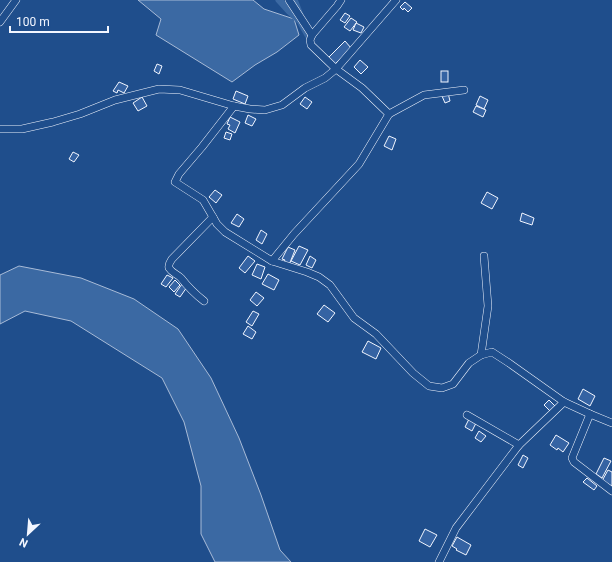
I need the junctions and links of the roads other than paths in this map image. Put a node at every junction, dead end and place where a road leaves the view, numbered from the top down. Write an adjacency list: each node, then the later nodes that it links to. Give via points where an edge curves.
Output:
1 (16, 0): 5 (street)
2 (289, 0): 6 (street)
3 (341, 0): 6 (street)
4 (396, 0): 7 (street)
5 (0, 22)
6 (312, 35): 7 (street, via 311,45)
7 (336, 69): 9 (street, via 282,105 265,110); 10 (street, via 362,88)
8 (464, 90): 10 (street, via 424,95)
9 (234, 106): 11 (street, via 180,90 159,89 115,100 53,122 22,129); 12 (street, via 175,182 203,200)
10 (389, 114): 14 (street, via 359,164)
11 (0, 130)
12 (212, 217): 14 (street, via 225,232); 15 (street, via 169,264 173,272)
13 (484, 256): 16 (street, via 488,306)
14 (272, 260): 16 (street, via 313,274 330,285 354,318 376,334 412,373 430,386 442,388 453,384 469,363)
15 (204, 300)
16 (481, 355): 17 (street, via 492,352)
17 (564, 402): 18 (street); 21 (street)
18 (590, 414): 20 (street); 22 (street, via 572,458)
19 (467, 415): 21 (street)
20 (612, 423)
21 (519, 444): 23 (street, via 456,528)
22 (612, 491)
23 (439, 562)

